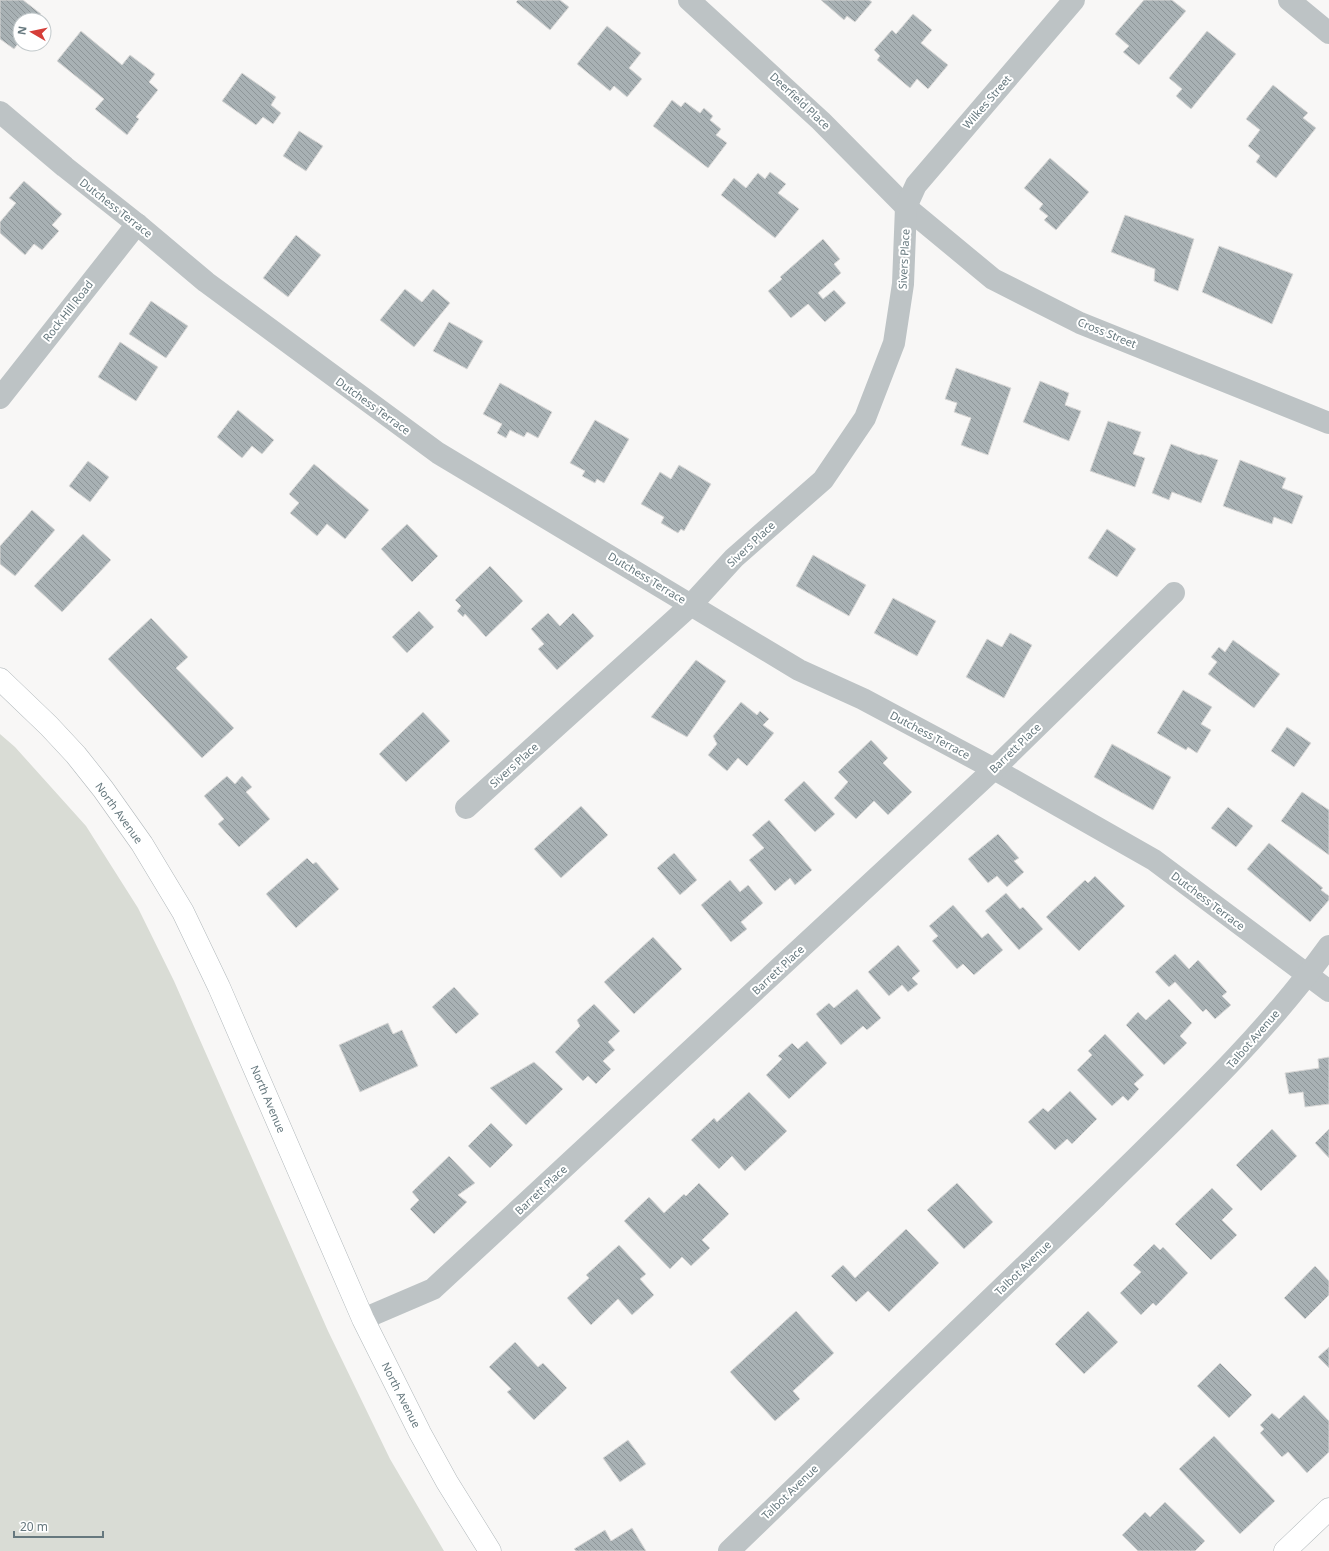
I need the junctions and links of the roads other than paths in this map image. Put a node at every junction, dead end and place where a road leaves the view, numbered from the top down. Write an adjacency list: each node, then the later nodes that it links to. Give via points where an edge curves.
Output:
1 (689, 0): 6 (street, Deerfield Place, via 821,121)
2 (1074, 0): 6 (street, Wilkes Street, via 920,180)
3 (1289, 0): 4 (street)
4 (1329, 33)
5 (0, 112): 7 (street, Dutchess Terrace)
6 (906, 207): 9 (street, Cross Street, via 993,278 1080,323); 11 (street, Sivers Place, via 904,284 894,343 865,418 823,480 734,558)
7 (137, 224): 8 (street, Rock Hill Road); 11 (street, Dutchess Terrace, via 206,282 438,453)
8 (0, 398)
9 (1329, 423)
10 (1174, 593): 13 (street, Barrett Place)
11 (691, 605): 13 (street, Dutchess Terrace, via 799,670 863,699); 14 (street, Sivers Place)
12 (0, 679): 18 (main road, North Avenue, via 49,726 104,789 142,844 183,912 219,987)
13 (994, 769): 16 (street, Dutchess Terrace, via 1154,860); 18 (street, Barrett Place, via 433,1289)
14 (466, 808)
15 (1329, 946): 16 (street, Talbot Avenue)
16 (1308, 976): 17 (street, Dutchess Terrace); 21 (street, Talbot Avenue, via 1227,1068)
17 (1329, 991)
18 (363, 1319): 20 (main road, North Avenue, via 420,1433)
19 (1329, 1509): 22 (main road)
20 (490, 1551)
21 (729, 1551)
22 (1285, 1551)

